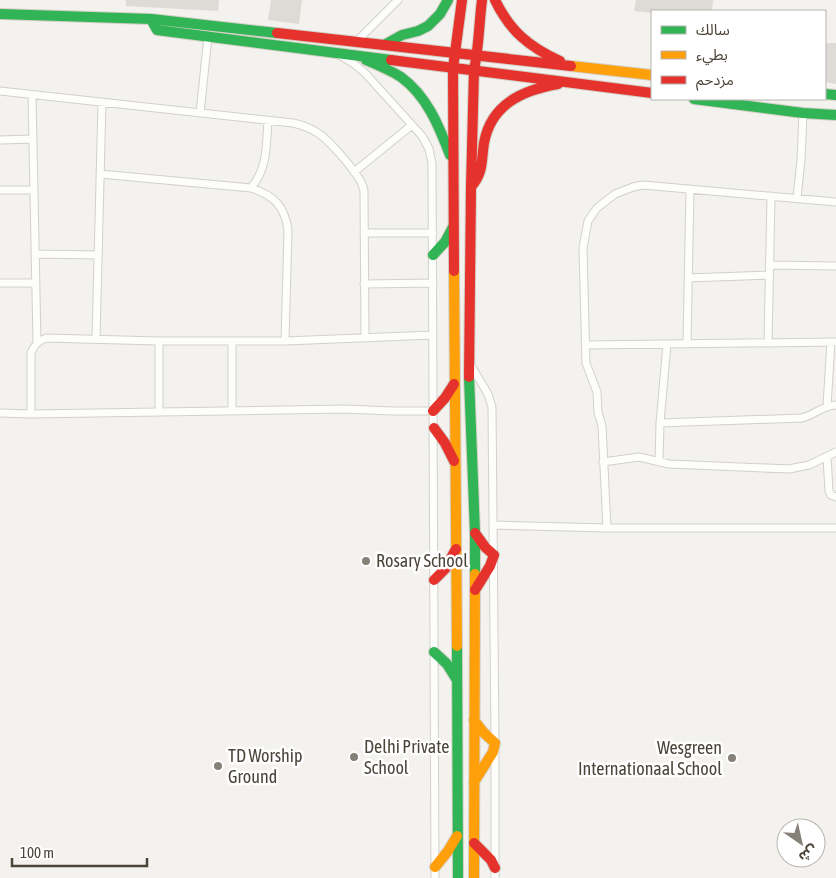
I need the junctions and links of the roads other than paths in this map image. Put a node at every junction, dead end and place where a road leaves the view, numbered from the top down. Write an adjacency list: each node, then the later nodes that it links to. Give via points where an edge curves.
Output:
1 (398, 0): 9 (street)
2 (448, 0): 10 (main road, via 428,26)
3 (462, 0): 12 (main road)
4 (482, 0): 14 (main road)
5 (495, 0): 15 (main road, via 510,26 527,43)
6 (0, 14): 7 (main road)
7 (151, 19): 8 (main road, via 157,30); 9 (main road)
8 (208, 36): 11 (main road); 25 (street)
9 (356, 42): 10 (main road)
10 (384, 45): 12 (main road)
11 (335, 52): 13 (main road); 29 (street, via 365,73)
12 (455, 53): 14 (main road); 16 (main road)
13 (353, 55): 16 (main road); 32 (main road, via 387,69 419,93 438,122)
14 (477, 55): 15 (main road); 17 (main road)
15 (572, 66): 18 (main road)
16 (452, 68): 17 (main road); 32 (main road)
17 (474, 70): 19 (main road); 35 (main road)
18 (651, 74)
19 (565, 82): 21 (main road); 35 (main road, via 526,92 502,108 487,133 480,173)
20 (0, 91): 22 (street)
21 (651, 93)
22 (32, 95): 24 (street); 30 (street)
23 (702, 100): 26 (main road)
24 (102, 102): 25 (street); 34 (street)
25 (200, 113): 28 (street)
26 (803, 113): 27 (main road); 41 (street)
27 (836, 115)
28 (268, 121): 33 (street, via 301,125 317,132); 36 (street, via 265,164)
29 (412, 125): 33 (street); 45 (street, via 426,142 431,156)
30 (33, 139): 31 (street); 39 (street)
31 (0, 140)
32 (453, 164): 43 (main road)
33 (354, 172): 44 (street, via 364,191)
34 (100, 174): 36 (street); 47 (street)
35 (471, 187): 69 (main road)
36 (252, 188): 62 (street, via 274,200 284,213 288,230)
37 (690, 189): 40 (street); 52 (street); 68 (street, via 633,187 615,194 597,208 588,221 583,248)
38 (0, 190): 39 (street)
39 (34, 190): 46 (street)
40 (771, 196): 41 (street); 49 (street)
41 (797, 198): 42 (street)
42 (836, 202)
43 (454, 226): 48 (main road); 70 (main road)
44 (364, 233): 45 (street); 56 (street)
45 (433, 233): 48 (street)
46 (35, 254): 47 (street); 54 (street)
47 (98, 255): 59 (street)
48 (433, 255): 55 (street)
49 (769, 265): 50 (street); 51 (street)
50 (836, 266)
51 (769, 275): 52 (street); 65 (street)
52 (688, 278): 67 (street)
53 (0, 283): 54 (street)
54 (36, 283): 64 (street)
55 (433, 283): 56 (street); 57 (street)
56 (364, 284): 58 (street)
57 (433, 336): 58 (street); 74 (street)
58 (365, 338): 62 (street)
59 (96, 339): 60 (street); 64 (street, via 52,337)
60 (159, 341): 61 (street); 75 (street)
61 (232, 341): 62 (street); 73 (street)
62 (285, 341)
63 (834, 342): 65 (street); 72 (street)
64 (37, 343): 77 (street, via 31,353)
65 (768, 343): 67 (street)
66 (667, 344): 67 (street); 68 (street); 78 (street)
67 (687, 344)
68 (586, 345): 82 (street, via 586,363 597,392 602,426)
69 (469, 364): 86 (street, via 488,394 492,407); 89 (main road)
70 (455, 384): 74 (main road); 84 (main road)
71 (836, 405): 72 (street)
72 (827, 406): 78 (street, via 801,418)
73 (232, 411): 74 (street); 75 (street)
74 (433, 411): 79 (street)
75 (159, 412): 77 (street)
76 (0, 413): 77 (street)
77 (31, 414)
78 (660, 423): 83 (street)
79 (434, 428): 84 (main road); 92 (street)
80 (836, 452): 81 (street)
81 (827, 457): 83 (street, via 789,469); 85 (street, via 829,491)
82 (603, 462): 83 (street, via 639,457); 87 (street)
83 (659, 462)
84 (456, 465): 90 (main road)
85 (836, 496)
86 (493, 525): 87 (street); 91 (street)
87 (607, 528): 88 (street)
88 (836, 528)
89 (474, 533): 91 (main road); 93 (main road)
90 (456, 549): 92 (main road, via 445,569); 95 (main road)
91 (494, 555): 93 (main road); 97 (street)
92 (434, 580): 94 (street)
93 (474, 592): 96 (main road)
94 (434, 652): 95 (main road); 101 (street)
95 (457, 680): 99 (main road)
96 (474, 720): 97 (main road); 98 (main road)
97 (495, 743): 98 (main road); 102 (street)
98 (474, 783): 100 (main road)
99 (458, 833): 101 (main road); 104 (main road)
100 (474, 843): 102 (main road, via 491,860); 105 (main road)
101 (435, 867): 103 (street)
102 (495, 873)
103 (435, 878)
104 (458, 878)
105 (474, 878)

